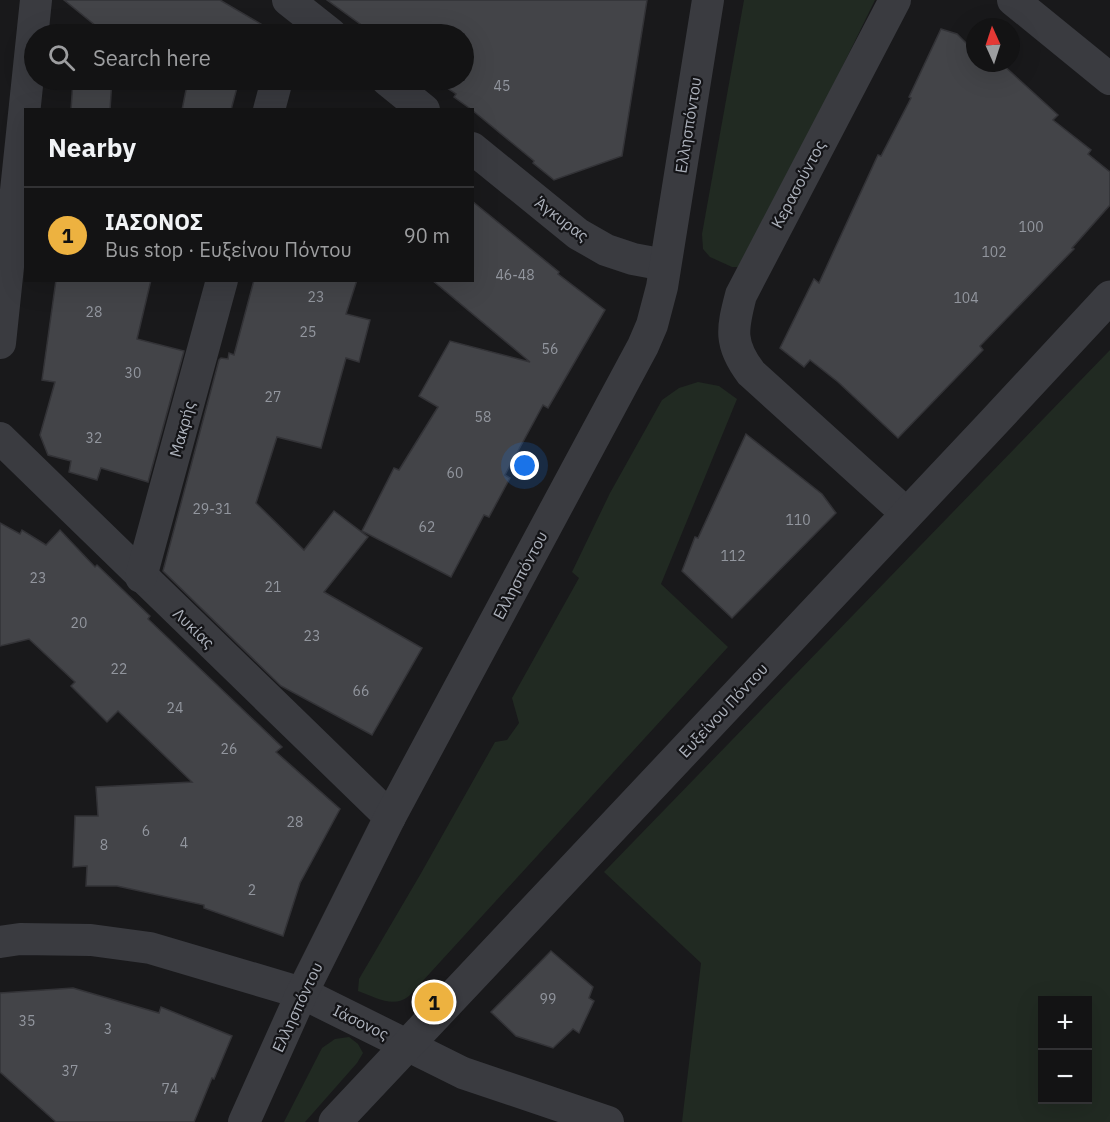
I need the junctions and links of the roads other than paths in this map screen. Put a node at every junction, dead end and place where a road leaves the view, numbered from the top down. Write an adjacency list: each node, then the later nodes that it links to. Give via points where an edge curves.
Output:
1 (36, 0): 6 (street)
2 (708, 0): 17 (street, Ελλησπόντου)
3 (895, 0): 22 (street, Κερασούντος, via 741,295 734,339 740,358 752,373)
4 (1012, 0): 8 (street)
5 (293, 10): 7 (street)
6 (33, 24)
7 (315, 24)
8 (1110, 79)
9 (27, 90): 12 (street)
10 (274, 90): 13 (street)
11 (399, 90): 14 (street)
12 (25, 108)
13 (270, 108)
14 (422, 108)
15 (24, 114): 20 (street)
16 (474, 150): 17 (street, Άγκυρας, via 578,234 606,250)
17 (665, 266): 24 (street, Ελλησπόντου, via 658,306 643,346)
18 (221, 282): 23 (street, Μακρής)
19 (1110, 297): 22 (street, Ευξείνου Πόντου)
20 (0, 343)
21 (0, 438): 23 (street, Λυκίας)
22 (907, 514): 27 (street, Ευξείνου Πόντου)
23 (141, 577): 24 (street, Λυκίας)
24 (390, 817): 26 (street, Ελλησπόντου)
25 (0, 942): 26 (street, Ιάσονος, via 90,940 150,948)
26 (302, 993): 27 (street, Ιάσονος); 28 (street, Ελλησπόντου)
27 (408, 1046): 29 (street, Ευξείνου Πόντου); 30 (street, Ιάσονος, via 463,1072)
28 (244, 1122)
29 (335, 1122)
30 (608, 1122)

